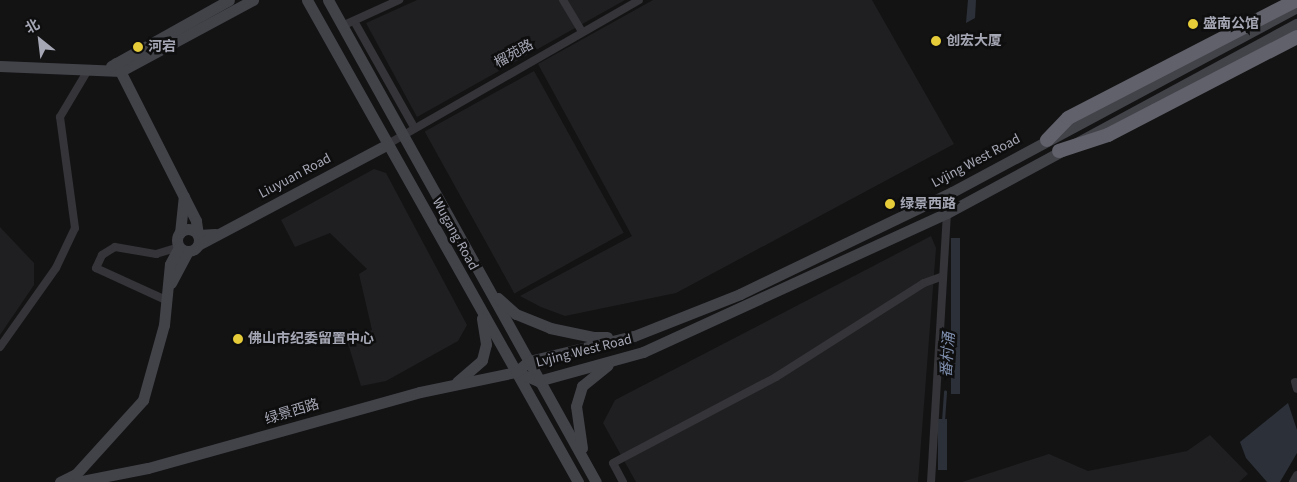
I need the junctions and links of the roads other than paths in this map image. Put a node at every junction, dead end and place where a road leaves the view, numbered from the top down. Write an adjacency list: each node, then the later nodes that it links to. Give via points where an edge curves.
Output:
1 (229, 0): 17 (main road)
2 (253, 0): 17 (main road)
3 (307, 0): 22 (main road, Wugang Road)
4 (328, 0): 13 (main road, Wugang Road)
5 (399, 0): 11 (street)
6 (563, 0): 14 (street)
7 (639, 0): 9 (street, 榴苑路)
8 (1297, 0): 21 (highway, via 1068,118)
9 (624, 4): 14 (street, 榴苑路)
10 (1297, 8): 21 (main road, Lvjing West Road)
11 (354, 21): 13 (street); 19 (street)
12 (1297, 24): 23 (main road, Lvjing West Road)
13 (342, 26): 20 (main road, Wugang Road)
14 (582, 32): 19 (street, 榴苑路)
15 (1297, 37): 23 (highway, via 1108,135)
16 (0, 66): 18 (main road)
17 (118, 67): 18 (main road); 24 (main road)
18 (88, 70): 33 (street, via 60,117 76,228 56,268)
19 (414, 127): 20 (street, 榴苑路)
20 (403, 133): 22 (street, 榴苑路); 29 (main road, Wugang Road)
21 (1047, 140): 32 (main road, Lvjing West Road, via 952,192 740,294)
22 (388, 144): 27 (main road, Liuyuan Road); 31 (main road, Wugang Road)
23 (1059, 151): 25 (main road, Lvjing West Road)
24 (184, 195): 26 (main road); 27 (main road, via 196,221)
25 (947, 213): 28 (street); 34 (main road, Lvjing West Road, via 643,352)
26 (180, 232): 27 (main road, via 177,239); 27 (main road, via 190,229)
27 (191, 244): 30 (main road); 30 (street, via 156,254 115,248 102,255 96,268)
28 (943, 276): 47 (street, via 924,283 776,377 613,463); 48 (street)
29 (489, 290): 32 (main road, via 516,314 550,328 593,337); 35 (main road, Wugang Road)
30 (168, 295): 39 (main road, via 143,400)
31 (478, 305): 36 (main road, Wugang Road); 38 (main road, via 486,344 482,360 472,372)
32 (634, 336): 35 (main road, Lvjing West Road)
33 (0, 346)
34 (616, 360): 37 (main road, Lvjing West Road); 40 (main road, via 582,386 576,406 578,437)
35 (529, 361): 36 (main road, Lvjing West Road); 37 (main road, Wugang Road)
36 (516, 372): 37 (main road, Lvjing West Road); 38 (main road, 绿景西路); 45 (main road, Wugang Road)
37 (538, 381): 40 (main road, Wugang Road)
38 (453, 385): 41 (main road, 绿景西路)
39 (98, 451): 41 (main road, via 94,464 100,471); 43 (main road, via 76,474)
40 (587, 467): 46 (main road, Wugang Road)
41 (113, 475): 44 (main road, 绿景西路)
42 (1297, 475): 49 (street)
43 (60, 482)
44 (76, 482)
45 (578, 482)
46 (596, 482)
47 (623, 482)
48 (931, 482)
49 (1293, 482)

